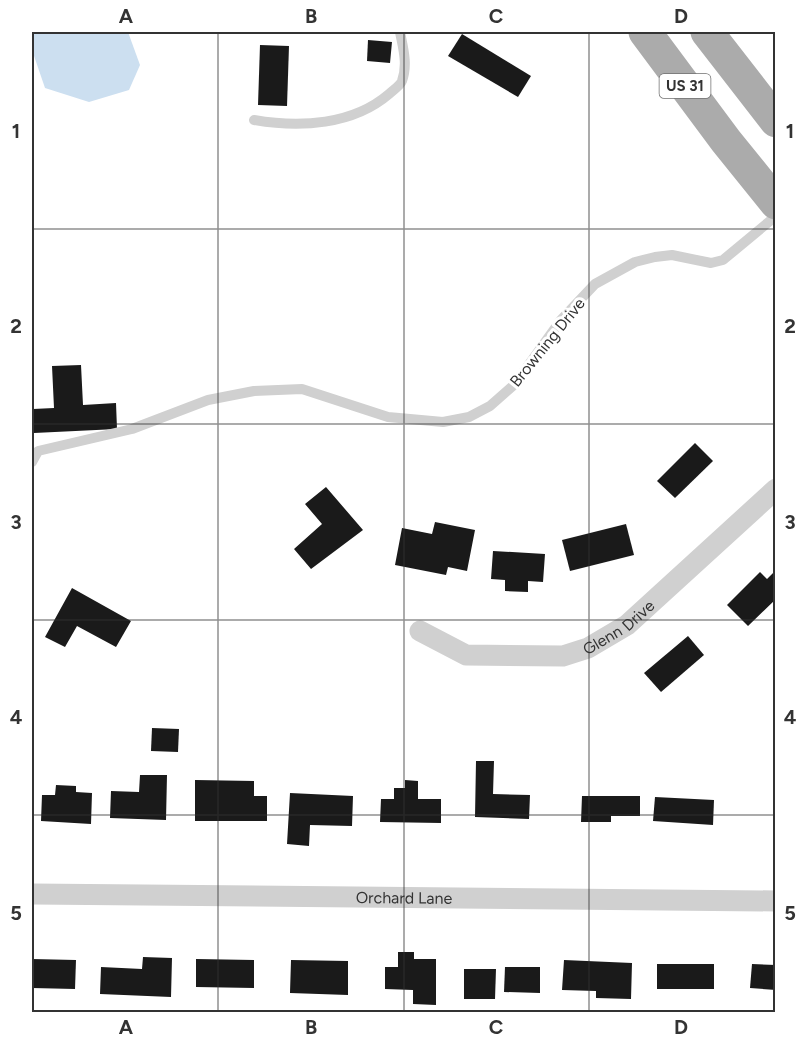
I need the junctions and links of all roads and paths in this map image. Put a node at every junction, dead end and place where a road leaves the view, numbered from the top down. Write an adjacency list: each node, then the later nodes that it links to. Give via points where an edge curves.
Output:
1 (400, 32): 5 (lane, via 406,58 401,83 374,107 351,116 299,125)
2 (645, 32): 6 (main road, US 31)
3 (707, 32): 4 (main road, US 31)
4 (771, 115)
5 (254, 120)
6 (776, 203)
7 (776, 216): 8 (lane, Browning Drive, via 723,260 711,263 672,255 655,257 635,262 596,284 561,320 515,384 490,406 469,417 443,422 388,417 302,389 254,391 208,399 132,429 38,451)
8 (32, 462)
9 (776, 489): 10 (street, Glenn Drive, via 627,625 588,648 563,656 466,655)
10 (420, 631)
11 (32, 894): 12 (street, Orchard Lane)
12 (776, 901)

